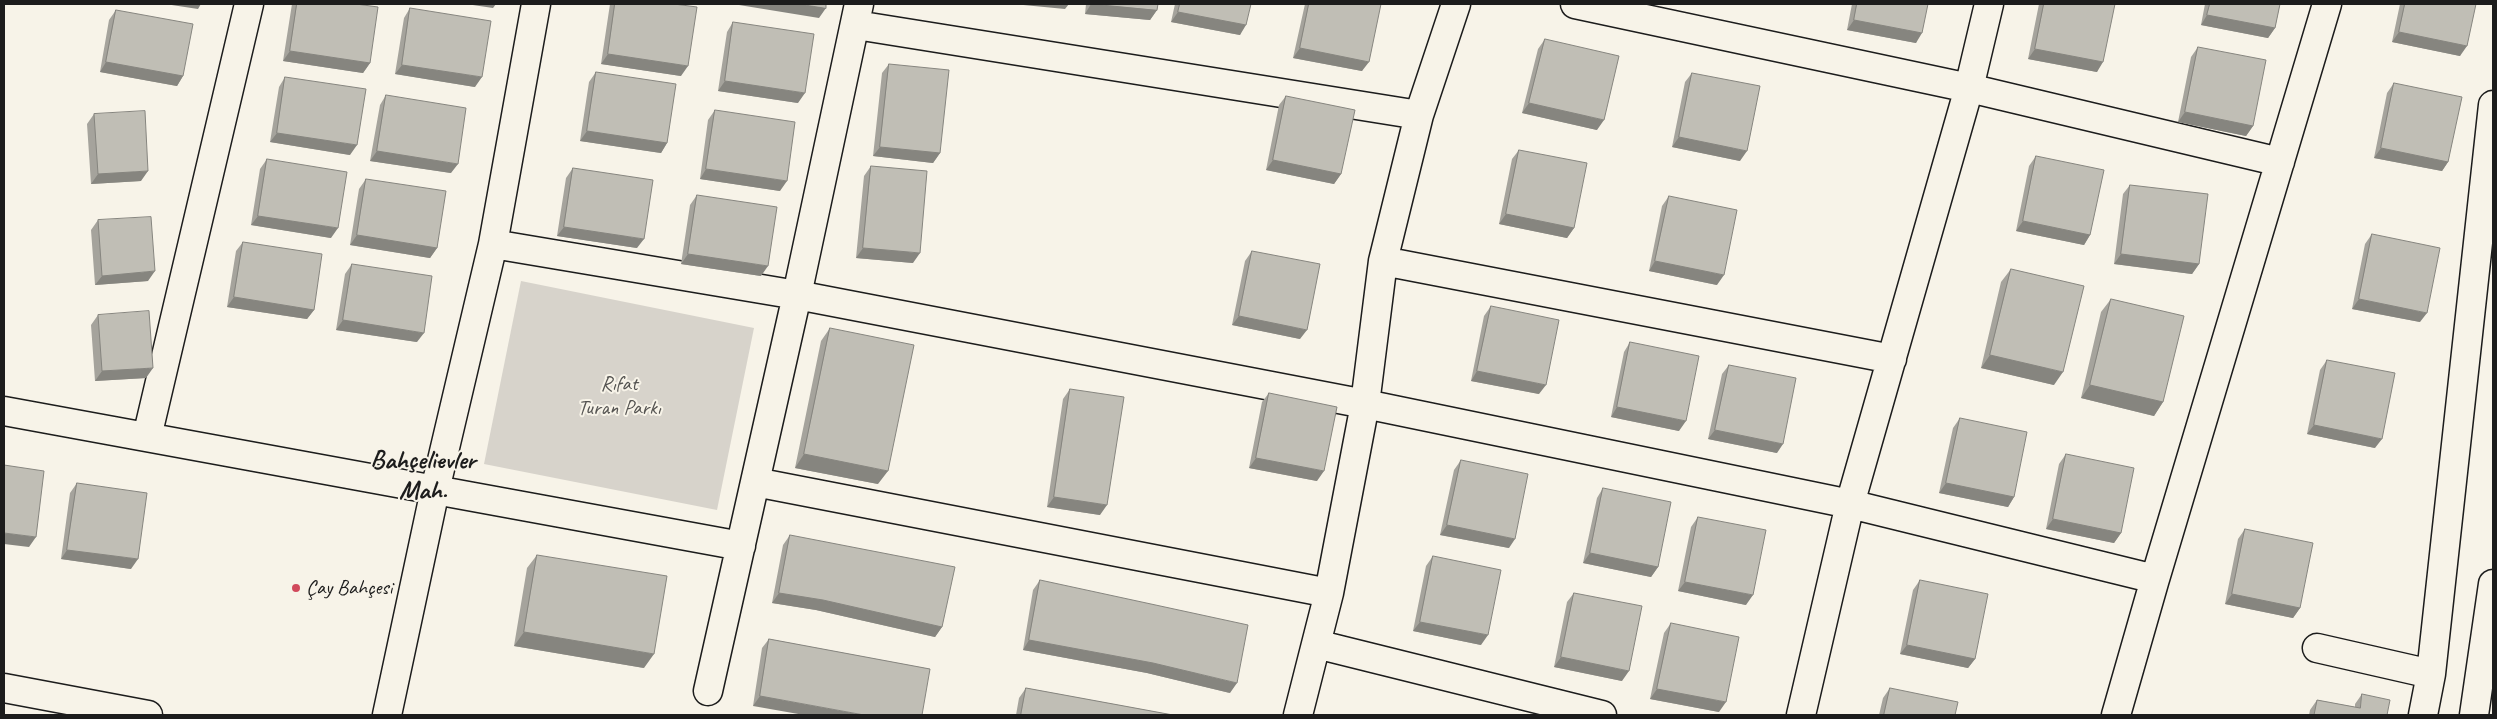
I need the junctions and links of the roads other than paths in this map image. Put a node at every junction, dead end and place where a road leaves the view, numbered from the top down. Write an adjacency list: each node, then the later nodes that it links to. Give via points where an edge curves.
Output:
1 (249, 4): 18 (main road)
2 (536, 4): 12 (main road)
3 (1456, 4): 10 (main road)
4 (1575, 4): 8 (main road)
5 (1989, 4): 8 (main road)
6 (2327, 4): 11 (main road)
7 (858, 15): 10 (main road); 14 (main road)
8 (1969, 88): 11 (main road); 15 (main road)
9 (2493, 106): 28 (main road)
10 (1418, 115): 13 (main road)
11 (2280, 162): 23 (main road)
12 (493, 244): 14 (main road); 20 (main road)
13 (1383, 261): 15 (main road); 16 (main road)
14 (797, 295): 16 (main road); 19 (main road)
15 (1892, 359): 21 (main road)
16 (1365, 404): 21 (main road); 25 (main road)
17 (4, 411): 18 (main road)
18 (147, 437): 20 (main road)
19 (756, 482): 22 (main road); 25 (main road)
20 (435, 490): 22 (main road); 33 (main road)
21 (1850, 504): 23 (main road); 36 (main road)
22 (741, 546): 31 (main road)
23 (2155, 579): 37 (main road)
24 (2493, 584): 29 (main road)
25 (1329, 593): 26 (main road)
26 (1316, 644): 34 (main road); 35 (main road)
27 (2318, 648): 28 (main road)
28 (2431, 674): 38 (main road)
29 (2486, 682): 39 (main road)
30 (4, 688): 32 (main road)
31 (708, 691)
32 (148, 715)
33 (387, 715)
34 (1298, 715)
35 (1602, 715)
36 (1801, 715)
37 (2116, 715)
38 (2423, 715)
39 (2474, 715)

